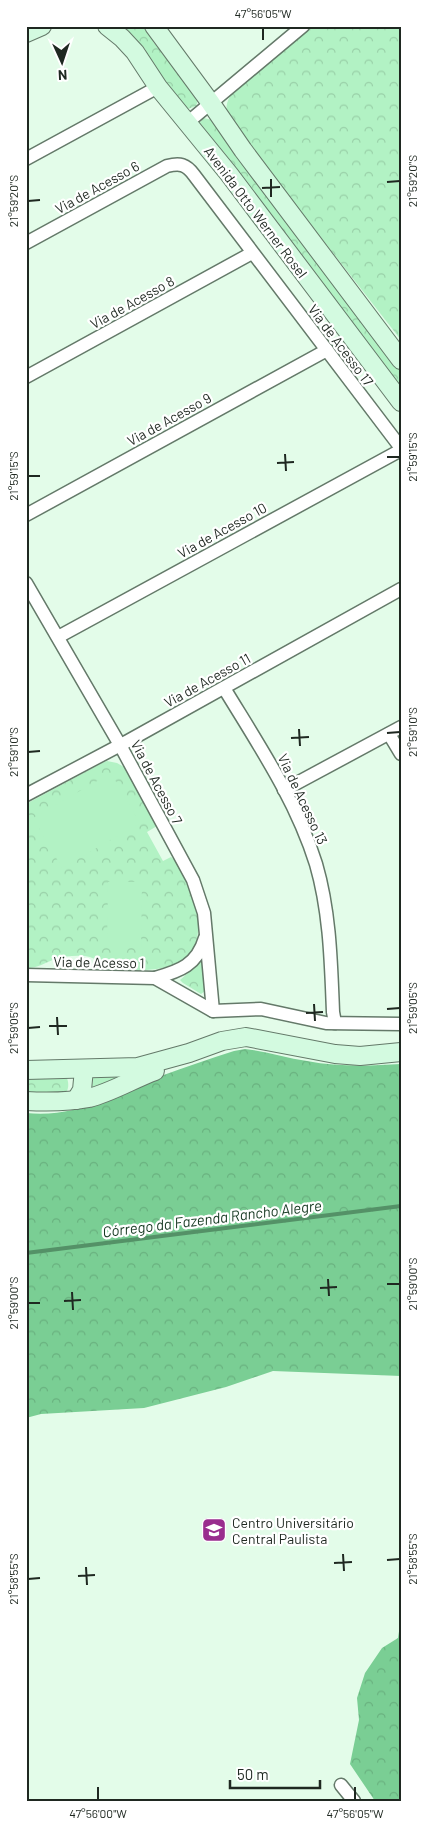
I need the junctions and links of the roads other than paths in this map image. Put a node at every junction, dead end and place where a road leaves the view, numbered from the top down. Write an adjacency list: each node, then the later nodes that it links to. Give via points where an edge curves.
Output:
1 (42, 26): 5 (street)
2 (107, 26): 6 (street, Avenida Otto Werner Rosel, via 135,52)
3 (154, 26): 7 (street, Avenida Otto Werner Rosel)
4 (300, 27): 7 (street)
5 (26, 34)
6 (158, 87): 8 (street, Avenida Otto Werner Rosel); 9 (street)
7 (210, 102): 8 (street); 14 (street, Avenida Otto Werner Rosel)
8 (187, 123): 16 (street, Avenida Otto Werner Rosel)
9 (26, 159)
10 (184, 164): 11 (street, Via de Acesso 6, via 167,166); 12 (street, Via de Acesso 17)
11 (26, 243)
12 (252, 253): 13 (street, Via de Acesso 17); 15 (street, Via de Acesso 8)
13 (327, 350): 17 (street, Via de Acesso 17); 18 (street, Via de Acesso 9)
14 (401, 360)
15 (26, 377)
16 (401, 402)
17 (401, 449): 21 (street, Via de Acesso 10)
18 (26, 514)
19 (26, 583): 21 (street, Via de Acesso 7)
20 (401, 589): 22 (street, Via de Acesso 11)
21 (58, 637): 25 (street, Via de Acesso 7)
22 (224, 688): 25 (street, Via de Acesso 11); 27 (street, Via de Acesso 13)
23 (401, 727): 24 (street)
24 (389, 734): 26 (street); 27 (street)
25 (120, 745): 28 (street, Via de Acesso 11); 29 (street, Via de Acesso 7, via 193,880 204,913)
26 (401, 754)
27 (284, 790): 33 (street, Via de Acesso 13, via 308,840 322,891 328,926)
28 (26, 795)
29 (206, 935): 31 (street, via 192,962 174,973); 32 (street, Via de Acesso 7)
30 (26, 974): 31 (street, Via de Acesso 1)
31 (155, 978): 32 (street, Via de Acesso 1)
32 (213, 1011): 33 (street, via 262,1009)
33 (335, 1023): 34 (street)
34 (401, 1024)
35 (401, 1052): 36 (street, via 360,1056 335,1054 246,1037 222,1041)
36 (189, 1053): 37 (street, via 138,1067); 39 (street, via 101,1094)
37 (84, 1068): 38 (street); 39 (street, via 82,1090)
38 (26, 1070)
39 (76, 1100): 40 (street)
40 (26, 1101)
41 (341, 1785): 42 (street)
42 (354, 1801)

